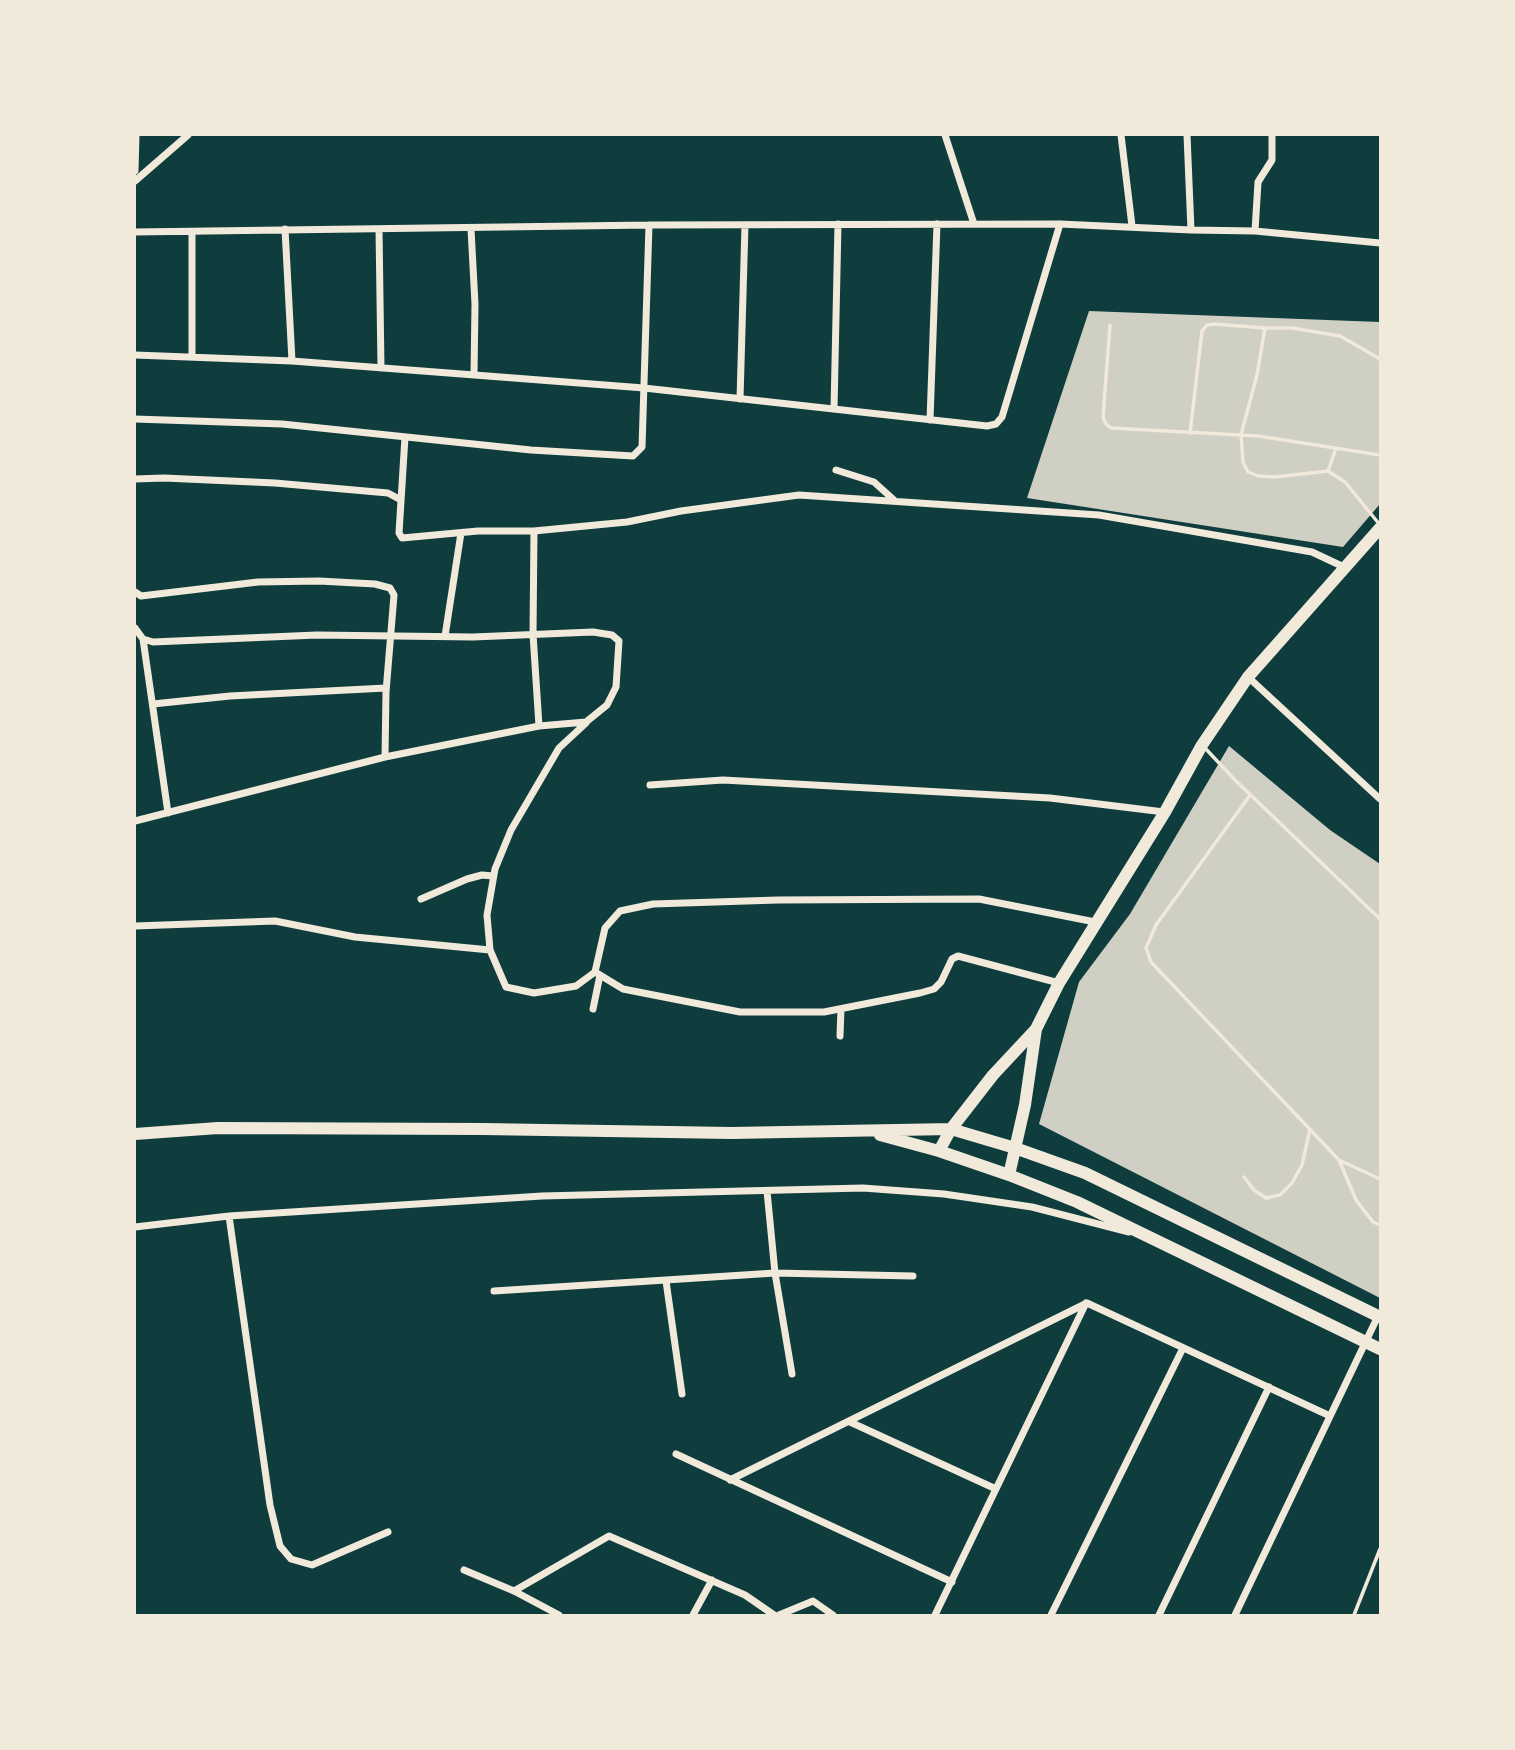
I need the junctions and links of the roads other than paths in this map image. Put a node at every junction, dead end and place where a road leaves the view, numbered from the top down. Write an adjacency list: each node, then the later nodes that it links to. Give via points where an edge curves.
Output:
1 (136, 135): 7 (street)
2 (188, 135): 8 (street)
3 (945, 135): 10 (street)
4 (1121, 135): 15 (street)
5 (1187, 135): 19 (street)
6 (1272, 135): 20 (street, via 1272,160 1258,182)
7 (135, 171)
8 (135, 181)
9 (937, 224): 10 (street); 14 (street); 36 (street)
10 (974, 224): 11 (street)
11 (1060, 224): 15 (street); 36 (street, via 1002,417 987,426)
12 (649, 225): 13 (street); 18 (street); 32 (street)
13 (745, 225): 14 (street); 33 (street)
14 (838, 225): 34 (street)
15 (1132, 226): 19 (street)
16 (285, 229): 17 (street); 22 (street); 29 (street)
17 (379, 229): 18 (street); 30 (street)
18 (471, 229): 31 (street)
19 (1191, 230): 20 (street)
20 (1255, 231): 23 (street)
21 (135, 232): 22 (street)
22 (192, 232): 27 (street)
23 (1380, 243)
24 (1110, 325): 37 (lane, via 1106,424)
25 (1265, 328): 28 (lane, via 1340,336); 37 (lane, via 1214,324 1202,331); 38 (lane)
26 (135, 355): 27 (street)
27 (192, 357): 29 (street)
28 (1380, 359)
29 (292, 361): 30 (street)
30 (381, 368): 31 (street)
31 (474, 375): 32 (street)
32 (645, 388): 33 (street); 39 (street, via 642,447 633,456)
33 (740, 399): 34 (street)
34 (834, 409): 36 (street)
35 (135, 419): 39 (street, via 282,424)
36 (930, 420)
37 (1190, 433): 38 (lane)
38 (1241, 435): 40 (lane); 43 (lane, via 1242,462 1258,477)
39 (405, 437): 45 (street)
40 (1336, 448): 41 (lane); 43 (lane)
41 (1380, 455)
42 (836, 470): 46 (street, via 874,482)
43 (1328, 471): 47 (lane, via 1345,482)
44 (135, 479): 45 (street, via 275,483 388,494)
45 (401, 500): 49 (street, via 400,536)
46 (894, 501): 48 (street, via 799,495 627,522); 50 (street, via 1099,514 1312,552)
47 (1380, 527): 50 (main road)
48 (534, 531): 49 (street); 53 (street)
49 (461, 533): 55 (street)
50 (1346, 568): 57 (main road)
51 (138, 594): 54 (street, via 258,582 375,584 390,588 394,595)
52 (136, 629): 56 (street)
53 (533, 634): 55 (street); 60 (street, via 593,632 619,641 616,687 607,705); 61 (street)
54 (390, 636): 55 (street); 56 (street); 58 (street)
55 (445, 636)
56 (143, 639): 59 (street)
57 (1248, 677): 62 (main road); 66 (street)
58 (386, 688): 59 (street); 63 (street)
59 (153, 704): 67 (street)
60 (586, 722): 61 (street); 70 (street, via 559,748 511,830)
61 (539, 726): 63 (street)
62 (1202, 745): 65 (lane); 68 (main road)
63 (385, 757): 67 (street)
64 (650, 785): 68 (street, via 764,782 1050,798)
65 (1250, 795): 72 (lane); 83 (lane, via 1156,925 1146,948 1151,961)
66 (1380, 799)
67 (168, 813): 69 (street)
68 (1165, 813): 73 (main road)
69 (135, 821)
70 (493, 876): 71 (street, via 467,879); 75 (street, via 487,915)
71 (421, 899)
72 (1380, 919)
73 (1095, 922): 76 (street, via 979,900 653,904 620,911 605,928); 77 (main road)
74 (135, 926): 75 (street, via 275,922 355,936)
75 (491, 950): 76 (street, via 506,987 534,993 576,986)
76 (597, 974): 78 (street); 79 (street, via 623,989 740,1012)
77 (1059, 983): 79 (street, via 958,956 934,989); 80 (main road)
78 (593, 1009)
79 (841, 1009): 81 (street)
80 (1036, 1028): 82 (main road); 86 (main road)
81 (840, 1036)
82 (951, 1129): 84 (main road); 86 (main road); 87 (main road)
83 (1310, 1129): 88 (lane); 90 (lane, via 1302,1165 1280,1195 1266,1198)
84 (865, 1131): 85 (main road, via 218,1128); 87 (main road)
85 (135, 1134)
86 (1015, 1148): 89 (main road); 102 (main road, via 1085,1173)
87 (939, 1151): 89 (main road)
88 (1339, 1160): 91 (lane); 94 (lane, via 1356,1200)
89 (1009, 1175): 96 (main road)
90 (1244, 1177)
91 (1380, 1179)
92 (766, 1191): 93 (street, via 542,1196); 96 (street, via 863,1188 944,1194 1032,1207); 97 (street)
93 (229, 1216): 95 (street); 114 (street, via 270,1505 280,1546 291,1559 312,1565)
94 (1380, 1225)
95 (135, 1227)
96 (1153, 1238): 103 (main road)
97 (775, 1273): 98 (street); 99 (street); 106 (street)
98 (913, 1276)
99 (666, 1281): 100 (street); 108 (street)
100 (494, 1291)
101 (1087, 1303): 104 (street); 110 (street); 113 (street)
102 (1379, 1317): 103 (street)
103 (1366, 1342): 105 (main road); 109 (street)
104 (1183, 1348): 107 (street); 126 (street)
105 (1380, 1349)
106 (792, 1374)
107 (1269, 1387): 109 (street); 127 (street)
108 (682, 1394)
109 (1330, 1416): 128 (street)
110 (850, 1422): 112 (street); 113 (street)
111 (676, 1454): 112 (street)
112 (730, 1480): 118 (street)
113 (996, 1489): 118 (street)
114 (388, 1532)
115 (1380, 1549): 129 (lane)
116 (464, 1570): 119 (street)
117 (712, 1580): 119 (street, via 609,1536); 121 (street); 122 (street)
118 (951, 1582): 125 (street)
119 (514, 1591): 120 (street)
120 (559, 1615)
121 (694, 1615)
122 (774, 1615)
123 (779, 1615): 124 (street, via 813,1601)
124 (834, 1615)
125 (935, 1615)
126 (1051, 1615)
127 (1159, 1615)
128 (1235, 1615)
129 (1354, 1615)

